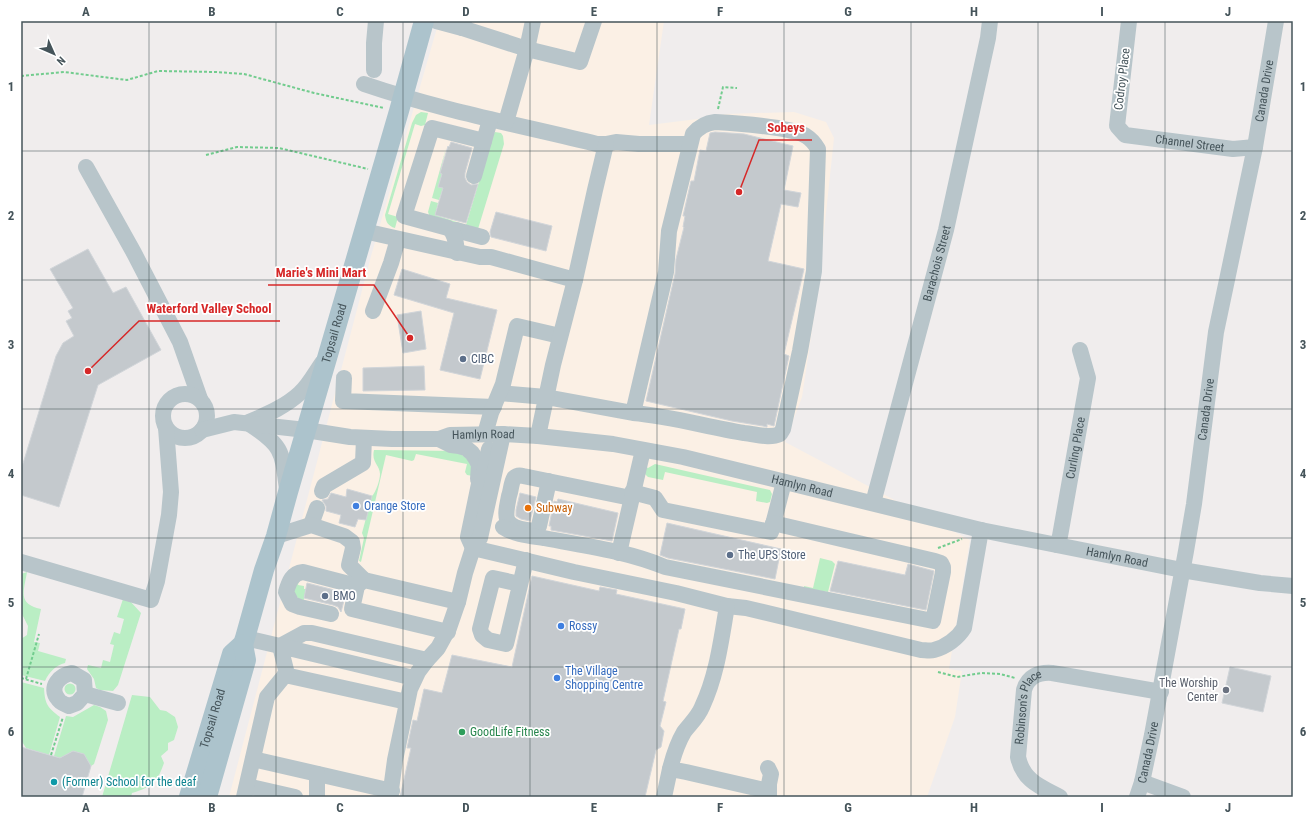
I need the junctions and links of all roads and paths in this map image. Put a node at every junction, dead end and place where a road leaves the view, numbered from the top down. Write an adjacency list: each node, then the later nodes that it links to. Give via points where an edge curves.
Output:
1 (376, 21): 11 (street)
2 (424, 21): 15 (main road, Topsail Road)
3 (436, 21): 9 (street)
4 (533, 21): 10 (street)
5 (594, 21): 10 (street, via 580,62)
6 (990, 21): 61 (street, Barachois Street, via 946,230)
7 (1129, 21): 18 (street, Codroy Place, via 1117,126)
8 (1276, 21): 22 (street, Canada Drive)
9 (463, 25): 10 (street)
10 (527, 49): 16 (street)
11 (374, 70)
12 (21, 76): 15 (path, via 64,72 127,80 158,71 244,74 314,93)
13 (364, 84): 15 (street)
14 (737, 88): 17 (path, via 723,87)
15 (401, 104): 16 (street); 25 (main road, Topsail Road)
16 (498, 121): 19 (street); 20 (street)
17 (715, 122): 21 (street, via 696,130); 43 (street, via 799,132 810,139 818,149 814,271 800,352 782,429 780,434 766,436)
18 (1125, 135): 22 (street, Channel Street, via 1233,149)
19 (484, 141): 26 (street); 27 (street, via 432,128 404,216)
20 (606, 144): 21 (street); 32 (street)
21 (690, 144): 43 (street, via 669,231 666,272)
22 (1255, 147): 74 (street, Canada Drive, via 1216,332 1194,504)
23 (206, 155): 25 (path, via 237,147 279,148)
24 (86, 167): 37 (street, via 180,342)
25 (380, 172): 28 (main road, Topsail Road)
26 (474, 176)
27 (451, 230): 29 (street); 31 (street)
28 (364, 231): 30 (street); 36 (main road, Topsail Road)
29 (482, 237)
30 (398, 239): 31 (street); 33 (street)
31 (457, 253): 32 (street, via 490,257)
32 (575, 280): 34 (street)
33 (373, 311)
34 (560, 336): 40 (street); 41 (street, via 517,326)
35 (1080, 350): 69 (street, Curling Place, via 1088,378)
36 (327, 357): 44 (street, via 299,394 269,414); 47 (main road, Topsail Road)
37 (187, 362): 39 (street); 42 (street)
38 (344, 378): 41 (street, via 343,401)
39 (178, 394): 42 (street, via 189,394); 45 (street, via 168,401 163,411)
40 (546, 397): 41 (street); 43 (street); 49 (street)
41 (497, 400): 48 (street)
42 (203, 404): 44 (street); 46 (street, via 207,417)
43 (633, 413)
44 (241, 423): 46 (street); 47 (street, Hamlyn Road); 59 (street, via 265,435 277,447 282,458)
45 (166, 428): 50 (street, via 175,436); 58 (street)
46 (202, 430): 50 (street)
47 (306, 430): 51 (street, Hamlyn Road); 59 (main road, Topsail Road)
48 (494, 434): 49 (street, Hamlyn Road); 52 (street, Hamlyn Road, via 450,435); 56 (street, via 483,478); 70 (street, via 480,538)
49 (538, 436): 53 (street, Hamlyn Road, via 613,444)
50 (186, 438): 58 (street, via 179,455)
51 (364, 438): 52 (street, Hamlyn Road); 57 (street, via 363,463 324,486)
52 (439, 439): 56 (street, via 466,448 472,453 479,465)
53 (642, 450): 55 (street, Hamlyn Road); 60 (street)
54 (553, 482): 54 (street, via 523,476 514,478 507,506 507,520 512,526 532,531 538,528); 60 (street); 68 (street)
55 (784, 482): 61 (street, Hamlyn Road); 63 (street)
56 (479, 484): 70 (street, via 468,537)
57 (322, 491)
58 (171, 492): 73 (street, via 168,523 152,600)
59 (288, 492): 67 (main road, Topsail Road)
60 (632, 495): 63 (street, via 655,498 663,510 771,532); 71 (street)
61 (874, 504): 66 (street, Hamlyn Road)
62 (317, 508): 64 (street)
63 (773, 523): 71 (street, via 940,563 944,567 932,620 665,567)
64 (311, 525): 67 (street); 75 (street, via 344,536 352,542 349,565)
65 (503, 527): 68 (street, via 510,531)
66 (980, 530): 69 (street, Hamlyn Road); 79 (street, via 964,628 949,643 933,651 746,608)
67 (276, 536): 83 (main road, Topsail Road)
68 (544, 538): 71 (street)
69 (1057, 545): 74 (street, Hamlyn Road)
70 (474, 548): 72 (street); 78 (street)
71 (619, 553)
72 (526, 560): 76 (street); 79 (street)
73 (21, 562)
74 (1182, 570): 77 (street, Hamlyn Road); 93 (street, Canada Drive)
75 (360, 583): 78 (street); 80 (street); 80 (street, via 303,572 290,579 286,592 292,604)
76 (520, 584)
77 (1293, 586)
78 (458, 602): 81 (street)
79 (727, 606): 101 (street, via 718,663 699,713 680,741)
80 (340, 613): 81 (street)
81 (448, 632): 85 (street)
82 (39, 634): 90 (path)
83 (244, 641): 84 (street); 106 (main road, Topsail Road, via 232,654); 107 (main road, Topsail Road, via 246,660)
84 (280, 646): 85 (street, via 304,633 312,633); 87 (street); 89 (street)
85 (427, 660): 89 (street)
86 (938, 672): 91 (path, via 957,677 981,673 1000,674)
87 (285, 675): 95 (street); 99 (street, via 267,697)
88 (21, 678): 90 (path)
89 (414, 678): 95 (street)
90 (26, 679): 92 (path)
91 (1016, 679)
92 (55, 688): 94 (street, via 58,679 72,673 84,680); 97 (street, via 58,700)
93 (1161, 692): 103 (street, Canada Drive); 112 (street, Robinson's Place, via 1052,673 1031,678 1024,690 1019,764 1033,782)
94 (85, 694): 96 (street); 97 (street, via 77,703)
95 (407, 702): 105 (street)
96 (118, 703)
97 (67, 705): 98 (path)
98 (51, 755)
99 (253, 759): 102 (street); 104 (street)
100 (768, 768): 111 (street, via 771,774)
101 (670, 770): 110 (street); 111 (street, via 760,789)
102 (317, 774): 105 (street); 109 (street)
103 (1139, 790): 113 (street)
104 (245, 792): 108 (street)
105 (391, 794)
106 (189, 797)
107 (207, 797)
108 (295, 797)
109 (317, 797)
110 (664, 797)
111 (768, 797)
112 (1060, 797)
113 (1183, 797)

